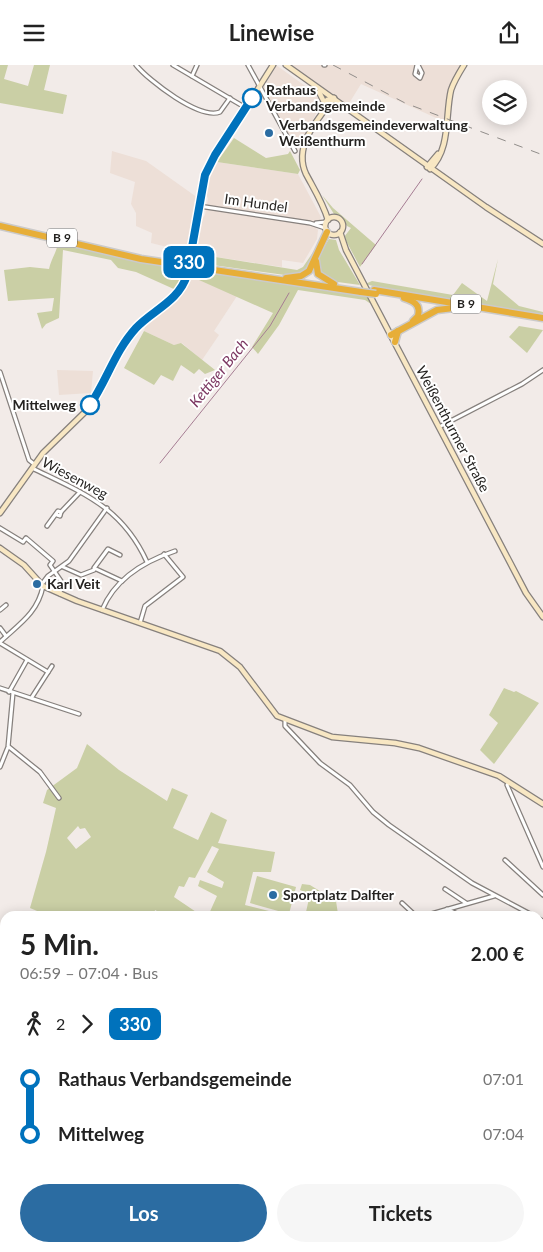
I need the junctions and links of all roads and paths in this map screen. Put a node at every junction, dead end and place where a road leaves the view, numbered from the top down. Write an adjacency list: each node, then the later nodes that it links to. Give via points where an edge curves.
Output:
1 (136, 65): 12 (street, via 158,86 208,113 220,112)
2 (173, 65): 9 (street)
3 (197, 65): 9 (street)
4 (248, 65): 10 (street)
5 (271, 65): 10 (street)
6 (281, 65): 11 (street)
7 (286, 65): 13 (street)
8 (464, 65): 18 (street, via 452,88)
9 (192, 76): 12 (street)
10 (259, 86): 15 (street); 17 (street)
11 (319, 92): 13 (street); 14 (street)
12 (230, 99): 15 (street)
13 (332, 99): 14 (street); 16 (street); 20 (street)
14 (325, 104): 16 (street)
15 (246, 108): 22 (street, via 208,168)
16 (319, 117): 25 (street, Weißenthurmer Straße, via 305,140 302,157 304,169)
17 (295, 151)
18 (441, 151): 19 (street); 20 (street)
19 (435, 163): 20 (street); 21 (street)
20 (428, 168): 21 (street); 23 (street)
21 (441, 175): 23 (street)
22 (199, 206): 25 (street, Im Hundel); 28 (street)
23 (486, 207): 26 (street)
24 (0, 224): 27 (highway, B 9)
25 (331, 228): 30 (highway, via 308,271 301,276); 31 (highway, via 315,265 321,278); 38 (street, Weißenthurmer Straße, via 346,249)
26 (543, 244)
27 (125, 254): 30 (highway, B 9); 32 (highway, B 9, via 230,274)
28 (189, 260)
29 (187, 272): 43 (street, via 176,296 143,322 122,345 86,411)
30 (286, 278): 31 (highway, B 9)
31 (334, 284): 32 (highway, B 9)
32 (360, 290): 33 (highway, B 9, bridge)
33 (375, 292): 34 (highway, B 9); 36 (highway, B 9)
34 (404, 298): 35 (highway, B 9); 38 (highway, via 416,303 418,316)
35 (462, 307): 36 (highway, B 9); 37 (highway, B 9, via 437,310)
36 (543, 320)
37 (398, 331): 38 (highway, B 9); 39 (highway)
38 (391, 333): 39 (street, Weißenthurmer Straße)
39 (395, 342): 42 (street, Weißenthurmer Straße)
40 (543, 370): 42 (street)
41 (0, 372): 43 (street)
42 (439, 427): 63 (street, Weißenthurmer Straße, via 529,598)
43 (33, 466): 44 (street, Wiesenweg); 46 (street)
44 (80, 492): 45 (street, Wiesenweg); 47 (street)
45 (108, 508): 53 (street, Wiesenweg, via 134,535); 54 (street)
46 (0, 513)
47 (47, 526)
48 (0, 528): 56 (street, via 23,542 26,538 53,561 50,565)
49 (0, 548): 58 (street, via 19,561)
50 (175, 551): 51 (street)
51 (164, 554): 53 (street); 64 (street, via 183,577 145,606)
52 (120, 555): 55 (street, via 108,549)
53 (147, 562): 57 (street)
54 (63, 567): 55 (street, via 81,575); 56 (street)
55 (94, 570): 57 (street)
56 (56, 571): 58 (street); 59 (street, via 61,581)
57 (122, 581): 62 (street)
58 (42, 585): 59 (street); 66 (street, via 37,602 25,621)
59 (60, 594): 62 (street)
60 (6, 605): 61 (street)
61 (0, 610)
62 (102, 610): 64 (street)
63 (543, 617)
64 (140, 623): 75 (street, via 210,647 232,659 277,716)
65 (0, 628): 66 (street)
66 (6, 636): 67 (street)
67 (0, 643): 68 (street)
68 (27, 660): 70 (street); 72 (street)
69 (52, 666): 70 (street)
70 (48, 672): 73 (street)
71 (0, 688): 72 (street)
72 (11, 693): 73 (street); 76 (street)
73 (32, 697): 74 (street)
74 (80, 714)
75 (285, 721): 78 (street, via 342,739 412,746); 87 (street, via 284,726 292,735 326,768 350,785 378,817 440,863)
76 (8, 747): 77 (street); 79 (street, via 40,772)
77 (0, 767)
78 (509, 782): 80 (street); 81 (street, via 507,785)
79 (59, 797)
80 (543, 804)
81 (537, 853): 82 (street); 84 (street)
82 (543, 857)
83 (504, 860): 86 (street)
84 (543, 867)
85 (445, 889): 89 (street)
86 (543, 895)
87 (494, 896): 89 (street); 94 (street)
88 (402, 903): 91 (street)
89 (466, 903): 90 (street)
90 (446, 909): 92 (street); 93 (street)
91 (411, 911)
92 (440, 911)
93 (450, 911)
94 (524, 911)

